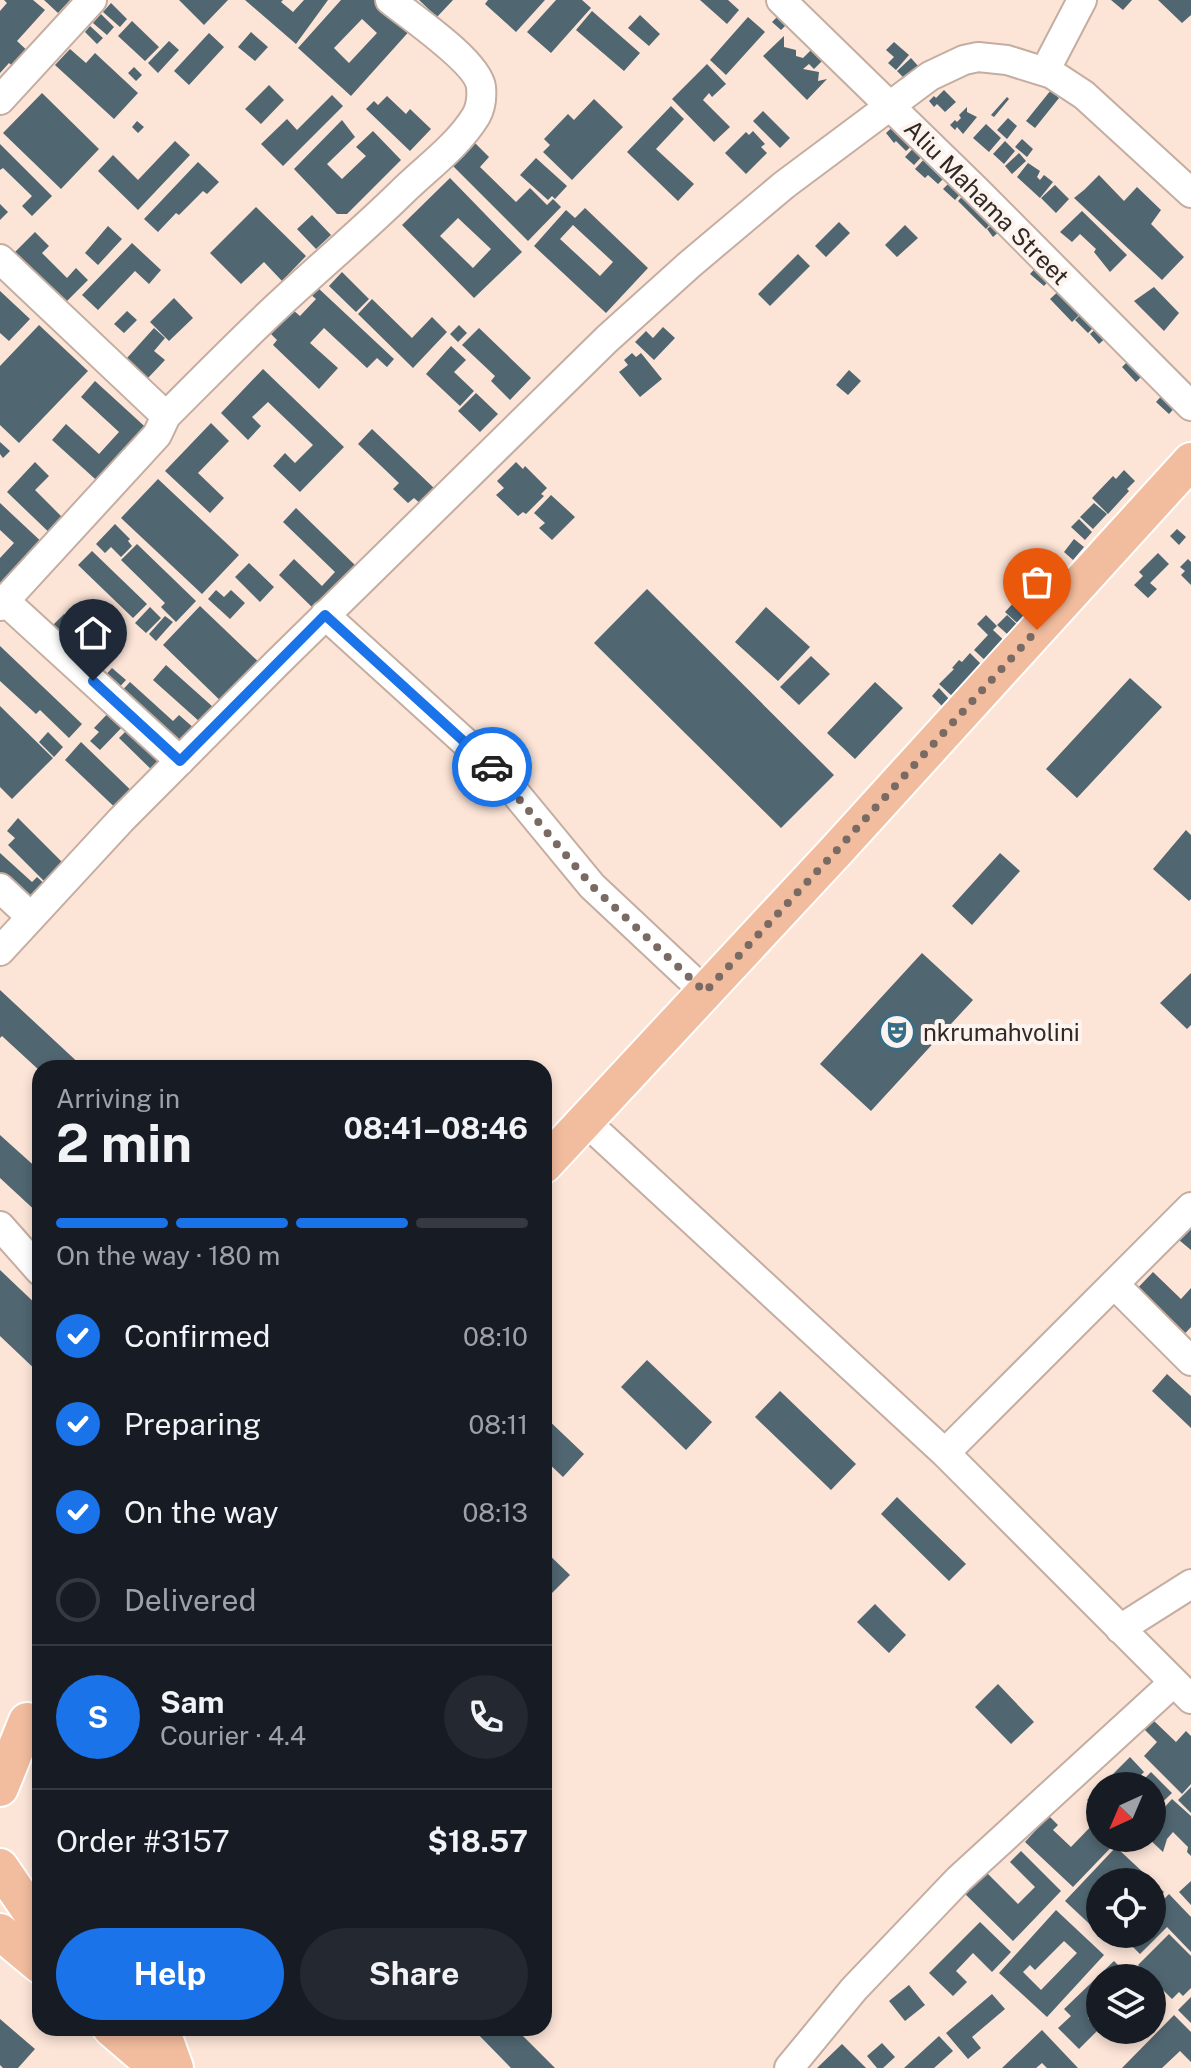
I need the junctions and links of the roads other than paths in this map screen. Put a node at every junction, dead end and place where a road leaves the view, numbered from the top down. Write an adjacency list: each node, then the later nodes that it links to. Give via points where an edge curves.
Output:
1 (92, 0): 6 (street)
2 (390, 0): 11 (street, via 479,78 479,111 454,144)
3 (781, 0): 7 (street, Aliu Mahama Street)
4 (1082, 0): 5 (street)
5 (1045, 71): 7 (street, via 1007,60 964,60 930,76); 8 (street, via 1084,95)
6 (0, 100)
7 (890, 106): 10 (street, Aliu Mahama Street); 14 (street, via 784,185 649,301)
8 (1191, 193)
9 (0, 259): 11 (street)
10 (1191, 406)
11 (166, 416): 13 (street, via 157,435)
12 (1191, 461): 19 (main road)
13 (2, 604): 15 (street)
14 (325, 615): 15 (street); 19 (street, via 498,772 592,886)
15 (180, 761): 17 (street)
16 (0, 888): 17 (street)
17 (31, 917): 18 (street)
18 (0, 951)
19 (705, 992): 20 (main road)
20 (585, 1121): 21 (main road); 27 (street)
21 (552, 1156)
22 (1191, 1207): 25 (street)
23 (0, 1226): 24 (street)
24 (32, 1262)
25 (1114, 1284): 26 (street); 27 (street)
26 (1191, 1361)
27 (945, 1453): 29 (street)
28 (1191, 1584): 29 (street)
29 (1120, 1629): 30 (street)
30 (1182, 1690): 42 (street, via 959,1879 854,1989)
31 (32, 1717): 33 (main road)
32 (32, 1719): 34 (main road)
33 (0, 1749)
34 (0, 1788)
35 (0, 1867): 36 (main road)
36 (32, 1914)
37 (0, 1932): 38 (main road)
38 (32, 1958)
39 (120, 2036): 41 (main road)
40 (161, 2036): 41 (main road)
41 (172, 2068)
42 (789, 2068)

